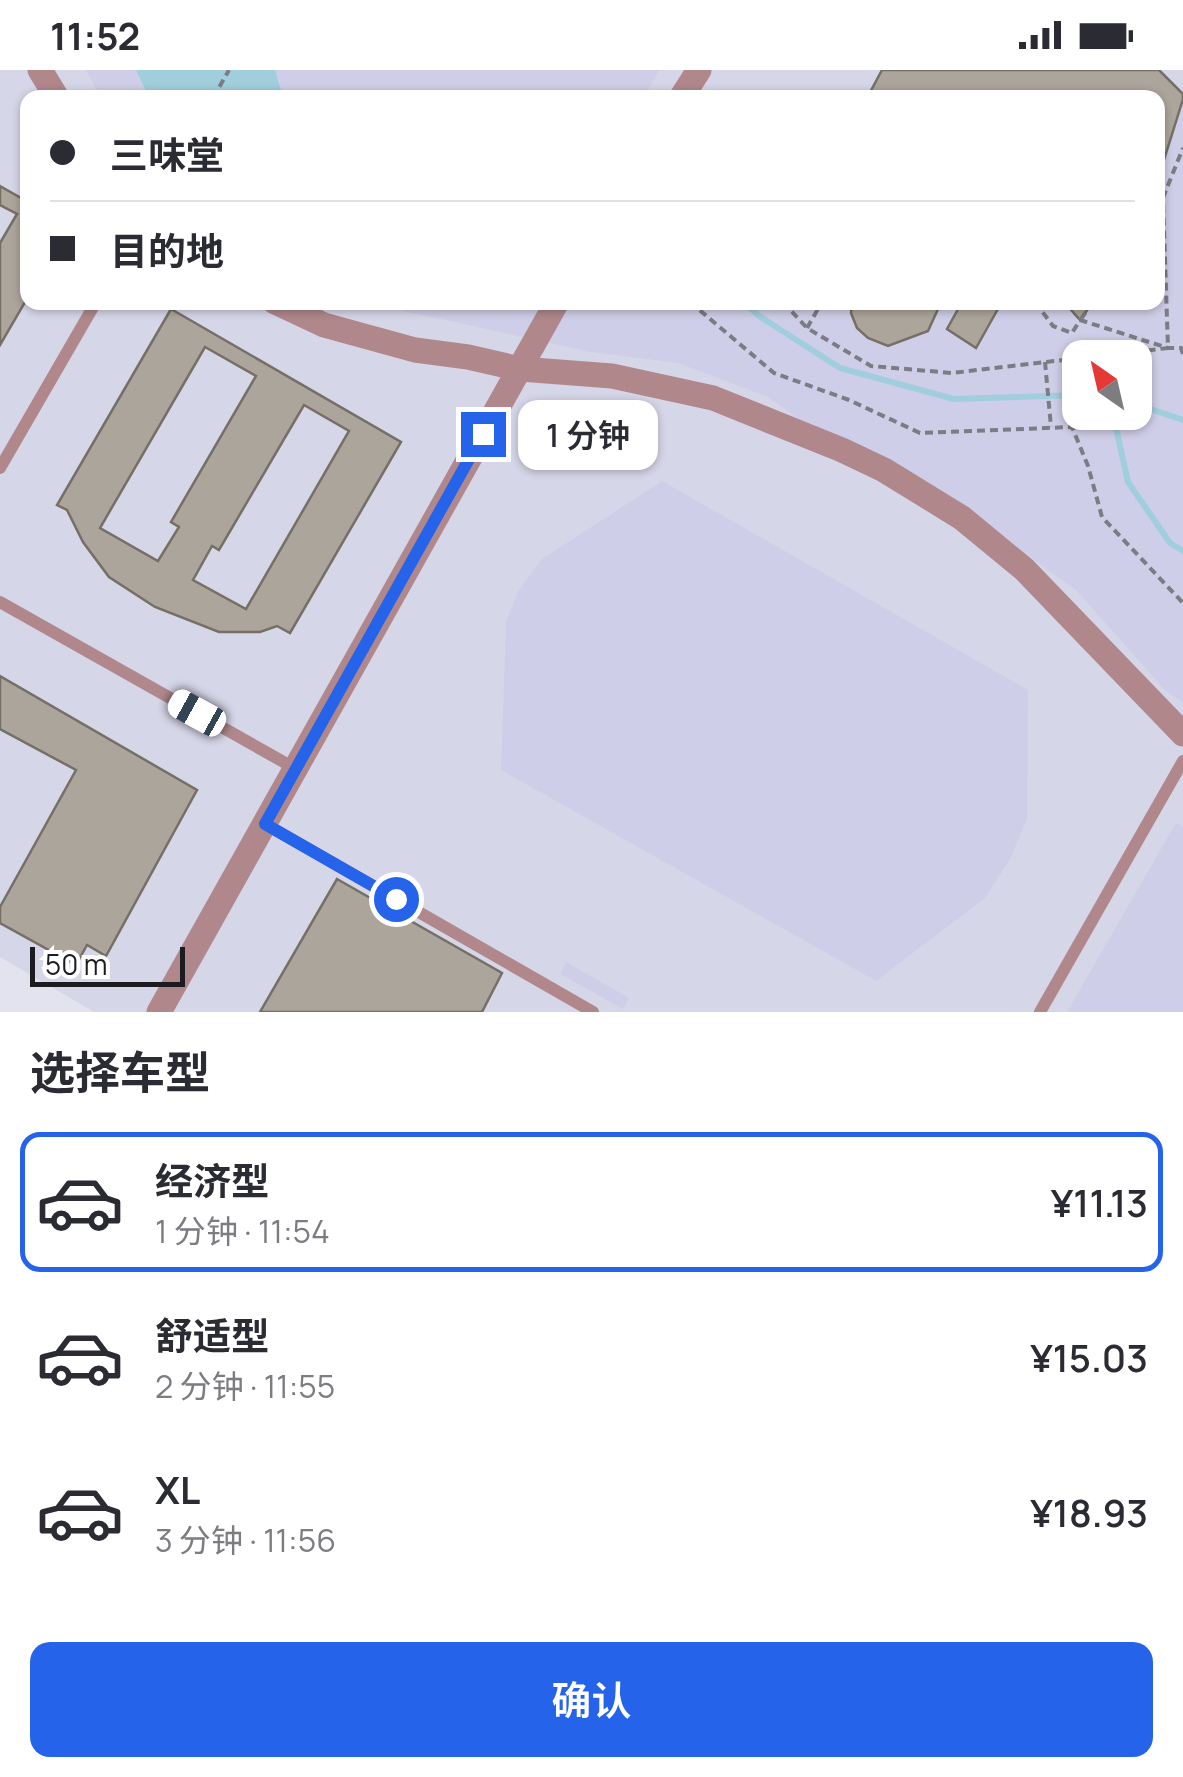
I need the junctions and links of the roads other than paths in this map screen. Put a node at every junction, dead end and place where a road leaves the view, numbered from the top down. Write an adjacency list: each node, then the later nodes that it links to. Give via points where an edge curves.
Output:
1 (91, 310): 5 (lane)
2 (291, 310): 4 (street, via 415,350)
3 (553, 310): 4 (street)
4 (520, 368): 7 (street, via 612,376 713,398 884,470 962,518 1024,569); 9 (street)
5 (0, 468)
6 (0, 602): 9 (lane)
7 (1183, 734)
8 (1183, 761): 13 (lane)
9 (296, 769): 10 (street)
10 (265, 824): 11 (street); 12 (lane)
11 (159, 1012)
12 (593, 1012)
13 (1040, 1012)

